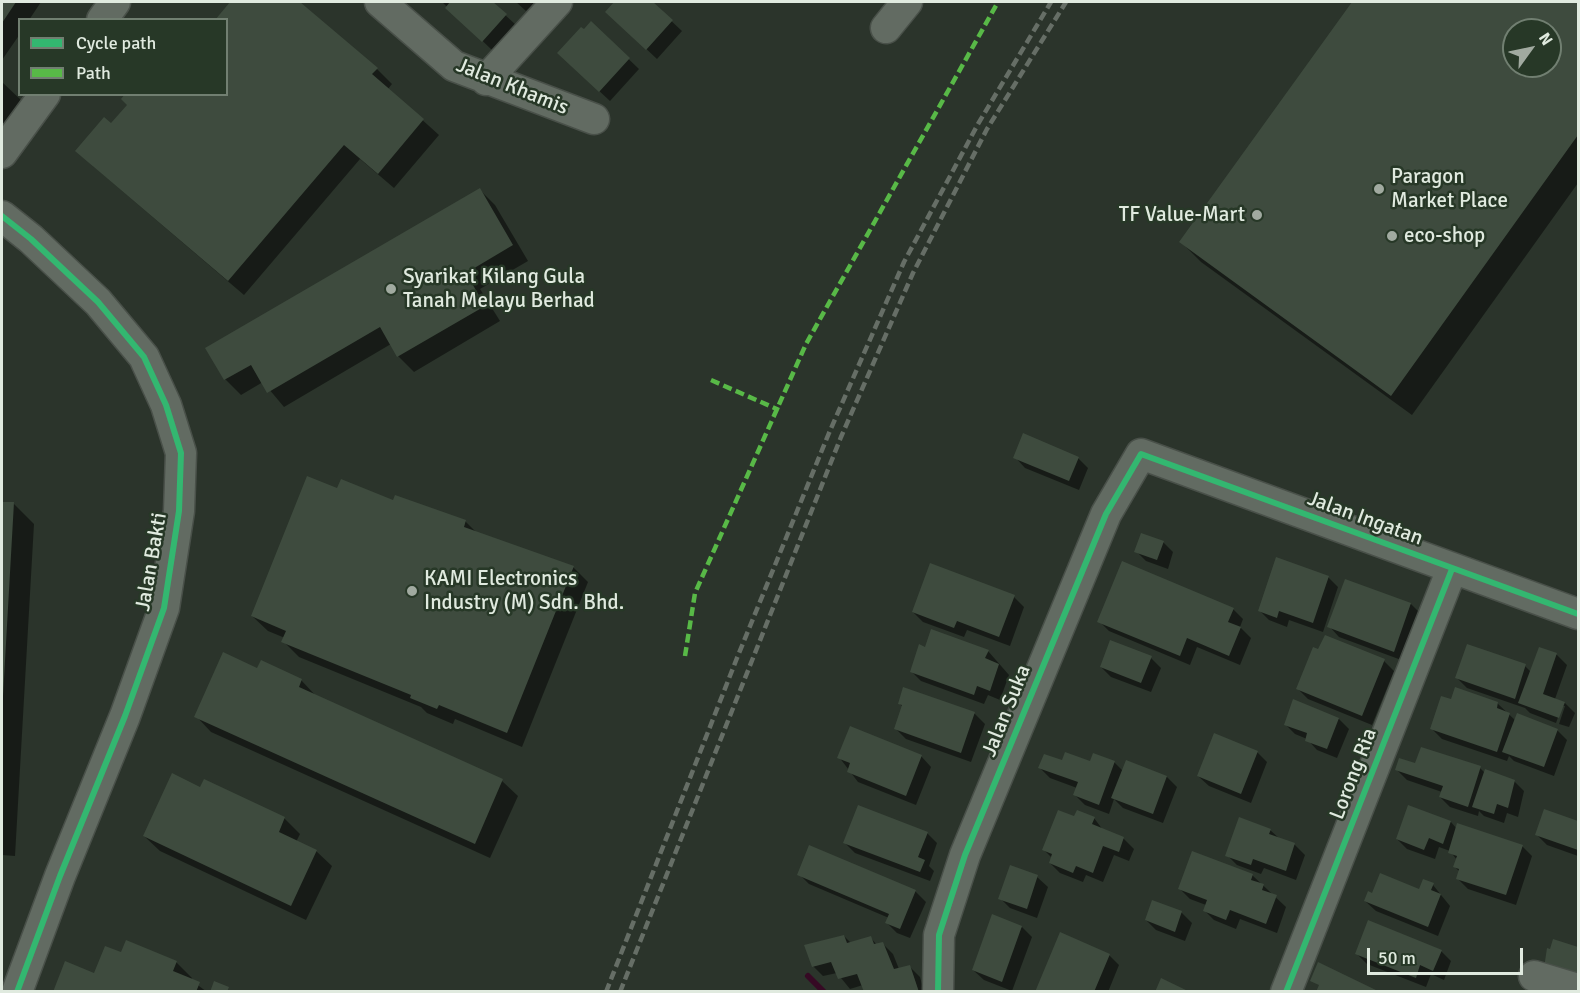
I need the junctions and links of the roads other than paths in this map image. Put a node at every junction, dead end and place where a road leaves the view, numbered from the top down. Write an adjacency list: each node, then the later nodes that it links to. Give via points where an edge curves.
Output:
1 (115, 2): 5 (street)
2 (380, 2): 7 (street, Jalan Khamis, via 454,66)
3 (557, 2): 7 (street)
4 (907, 2): 6 (street)
5 (103, 18)
6 (886, 28)
7 (486, 80): 9 (street, Jalan Khamis)
8 (44, 96): 10 (street)
9 (594, 118)
10 (2, 153)
11 (2, 216): 17 (street, Jalan Bakti, via 98,302 144,357 166,405 181,453 179,511 164,608)
12 (1141, 454): 13 (street, Jalan Ingatan); 18 (street, Jalan Suka, via 1106,514 966,855 939,935)
13 (1452, 569): 14 (street, Jalan Ingatan); 19 (street, Lorong Ria)
14 (1578, 614)
15 (1534, 976): 16 (street)
16 (1578, 989)
17 (17, 992)
18 (938, 992)
19 (1286, 992)

